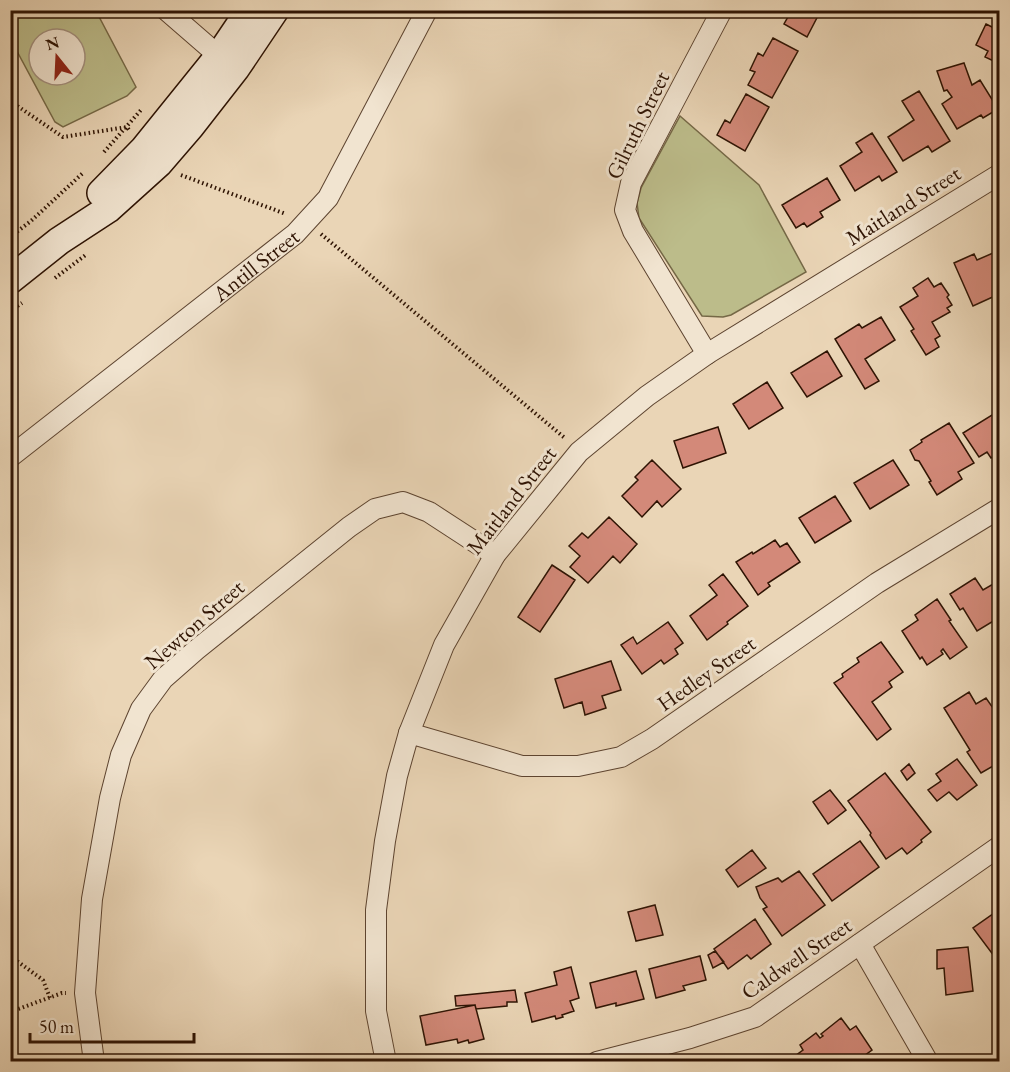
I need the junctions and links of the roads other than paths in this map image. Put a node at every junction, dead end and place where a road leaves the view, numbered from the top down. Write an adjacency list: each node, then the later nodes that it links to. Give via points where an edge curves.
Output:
1 (166, 10): 6 (street)
2 (250, 10): 6 (main road)
3 (275, 10): 6 (main road)
4 (427, 10): 11 (street, Antill Street, via 328,198 307,222)
5 (723, 10): 10 (street, Gilruth Street, via 631,183 625,210 633,231)
6 (227, 62): 8 (main road); 8 (main road, via 190,127 159,163 108,209)
7 (999, 174): 10 (street, Maitland Street)
8 (59, 241): 9 (main road)
9 (10, 280)
10 (706, 354): 13 (street, Maitland Street, via 579,452)
11 (10, 457)
12 (999, 508): 14 (street, Hedley Street, via 877,583 652,740 621,757 578,766 522,766)
13 (495, 555): 14 (street, Maitland Street, via 444,645); 17 (street, Newton Street, via 429,512 403,502 375,509 163,679 141,709 121,755 110,798 92,899 85,993)
14 (409, 733): 18 (street, Maitland Street, via 396,776 376,910 376,1011)
15 (999, 846): 16 (street, Caldwell Street)
16 (860, 944): 19 (street, Caldwell Street, via 755,1017); 20 (street)
17 (94, 1062)
18 (386, 1062)
19 (597, 1062)
20 (928, 1062)

